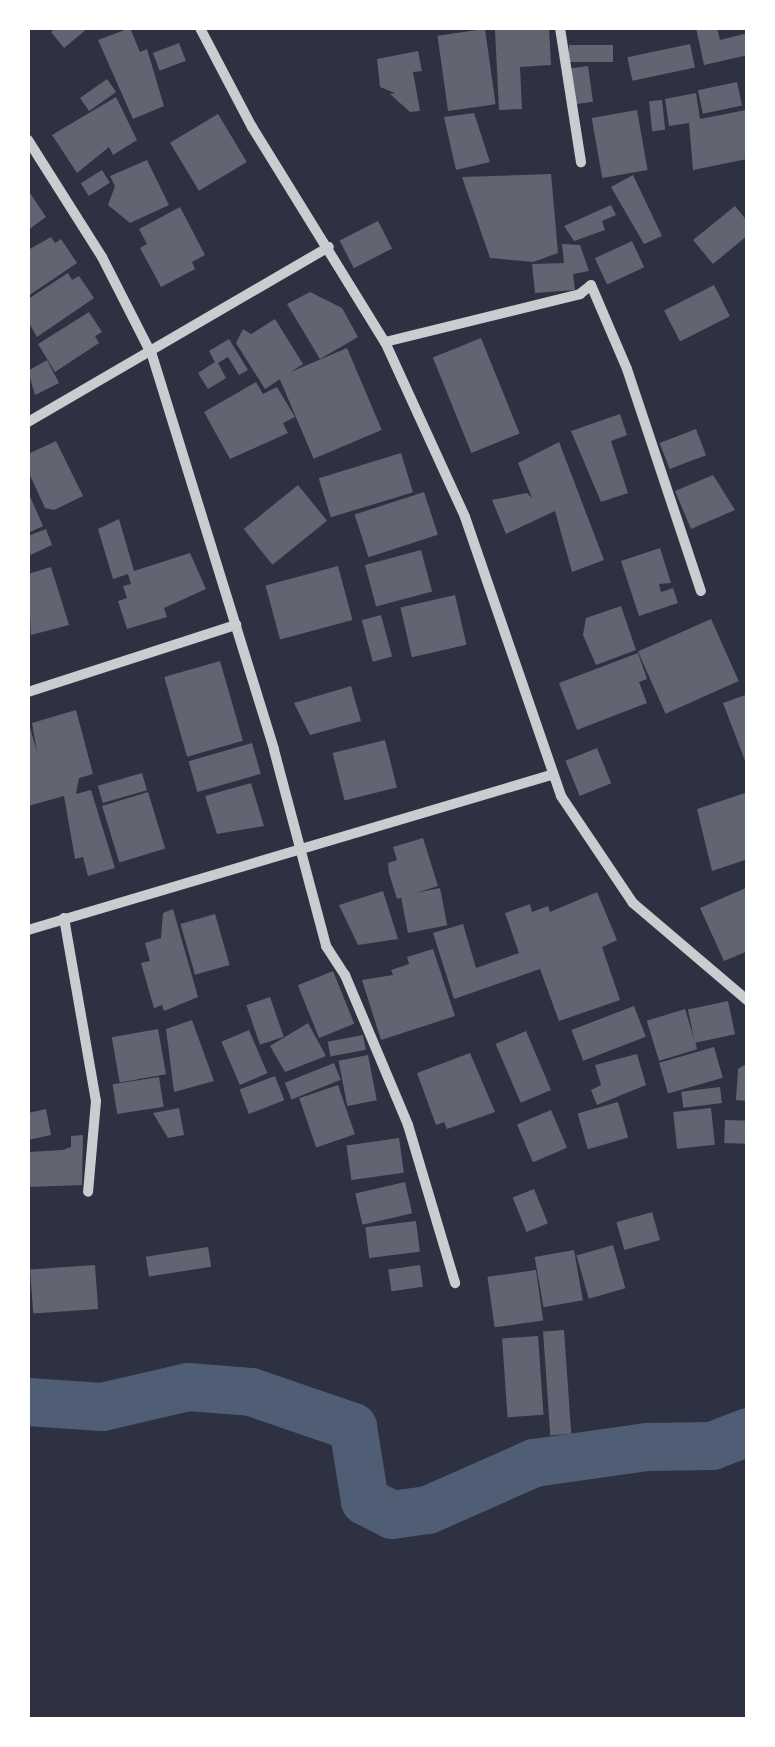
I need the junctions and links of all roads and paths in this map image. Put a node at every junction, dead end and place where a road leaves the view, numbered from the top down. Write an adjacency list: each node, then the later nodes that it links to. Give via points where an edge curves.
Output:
1 (200, 28): 5 (street, via 252,127)
2 (560, 28): 4 (street)
3 (28, 140): 7 (street, via 102,257)
4 (580, 162)
5 (329, 247): 6 (street); 7 (street)
6 (385, 342): 9 (street, via 580,294 591,284 627,369); 12 (street, via 465,517)
7 (152, 354): 8 (street); 10 (street)
8 (28, 422)
9 (701, 591)
10 (236, 625): 11 (street); 13 (street)
11 (28, 692)
12 (551, 775): 13 (street); 16 (street, via 633,903)
13 (301, 846): 14 (street); 18 (street, via 326,946 345,975 408,1125)
14 (64, 918): 15 (street); 17 (street, via 96,1101)
15 (28, 930)
16 (748, 1002)
17 (88, 1192)
18 (455, 1283)

